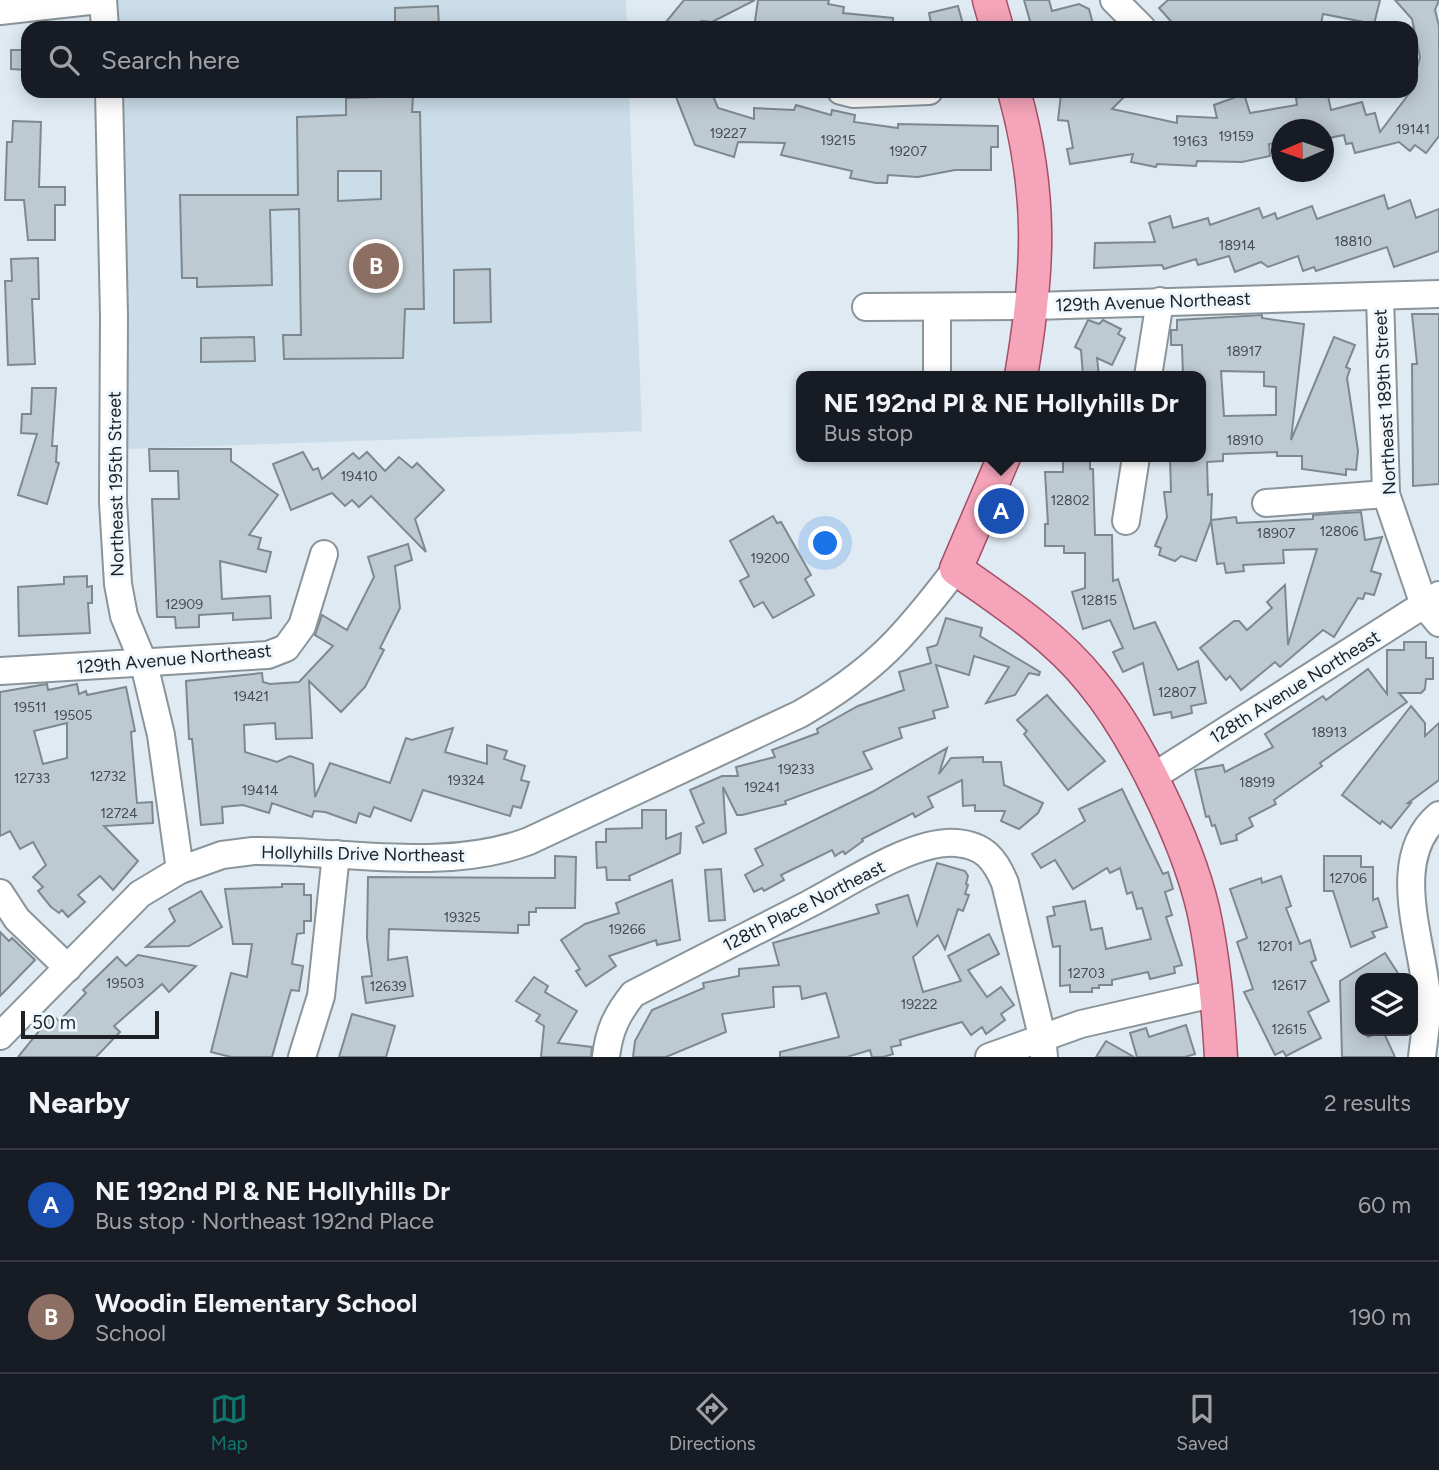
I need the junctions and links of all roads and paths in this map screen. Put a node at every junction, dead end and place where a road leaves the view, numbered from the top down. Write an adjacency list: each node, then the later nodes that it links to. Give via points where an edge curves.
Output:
1 (101, 0): 3 (street); 4 (street)
2 (1114, 0): 5 (street)
3 (0, 11)
4 (104, 21)
5 (1135, 21)
6 (108, 98): 25 (street, Northeast 195th Street, via 118,584 124,617)
7 (1016, 98): 11 (main road, via 1028,139 1037,213)
8 (1439, 294): 9 (street, 129th Avenue Northeast)
9 (1380, 296): 10 (street, 129th Avenue Northeast); 19 (street, Northeast 189th Street)
10 (1160, 301): 11 (street, 129th Avenue Northeast); 16 (street)
11 (1033, 306): 13 (street, 129th Avenue Northeast); 15 (main road)
12 (866, 307): 13 (street, 129th Avenue Northeast)
13 (937, 307): 14 (street)
14 (937, 371)
15 (1022, 371)
16 (1149, 371)
17 (1002, 462): 23 (main road)
18 (1135, 462): 21 (street)
19 (1386, 494): 20 (street); 24 (street, Northeast 189th Street)
20 (1266, 503)
21 (1126, 521)
22 (324, 554): 25 (street, 129th Avenue Northeast, via 302,626 286,648 268,655)
23 (956, 569): 27 (main road, via 1010,607 1091,680); 29 (street, Hollyhills Drive Northeast, via 902,637 841,691 529,841 461,858)
24 (1434, 608): 27 (street, 128th Avenue Northeast)
25 (144, 664): 26 (street, 129th Avenue Northeast); 30 (street, Northeast 195th Street, via 161,735)
26 (0, 671)
27 (1151, 778): 33 (main road, via 1203,908)
28 (1439, 815): 40 (street, via 1413,851 1411,876 1427,1000)
29 (336, 854): 30 (street, Hollyhills Drive Northeast, via 253,851 222,855); 36 (street, via 321,996)
30 (180, 870): 32 (street, Hollyhills Drive Northeast, via 140,894)
31 (0, 893): 32 (street, via 17,919)
32 (68, 968): 34 (street, Hollyhills Drive Northeast)
33 (1217, 993): 35 (street); 39 (main road)
34 (0, 1036)
35 (1043, 1047): 37 (street, 128th Place Northeast, via 996,861 982,849 955,843 924,848 879,867 634,993 616,1016); 38 (street)
36 (302, 1057)
37 (606, 1057)
38 (989, 1057)
39 (1221, 1057)
40 (1422, 1057)

